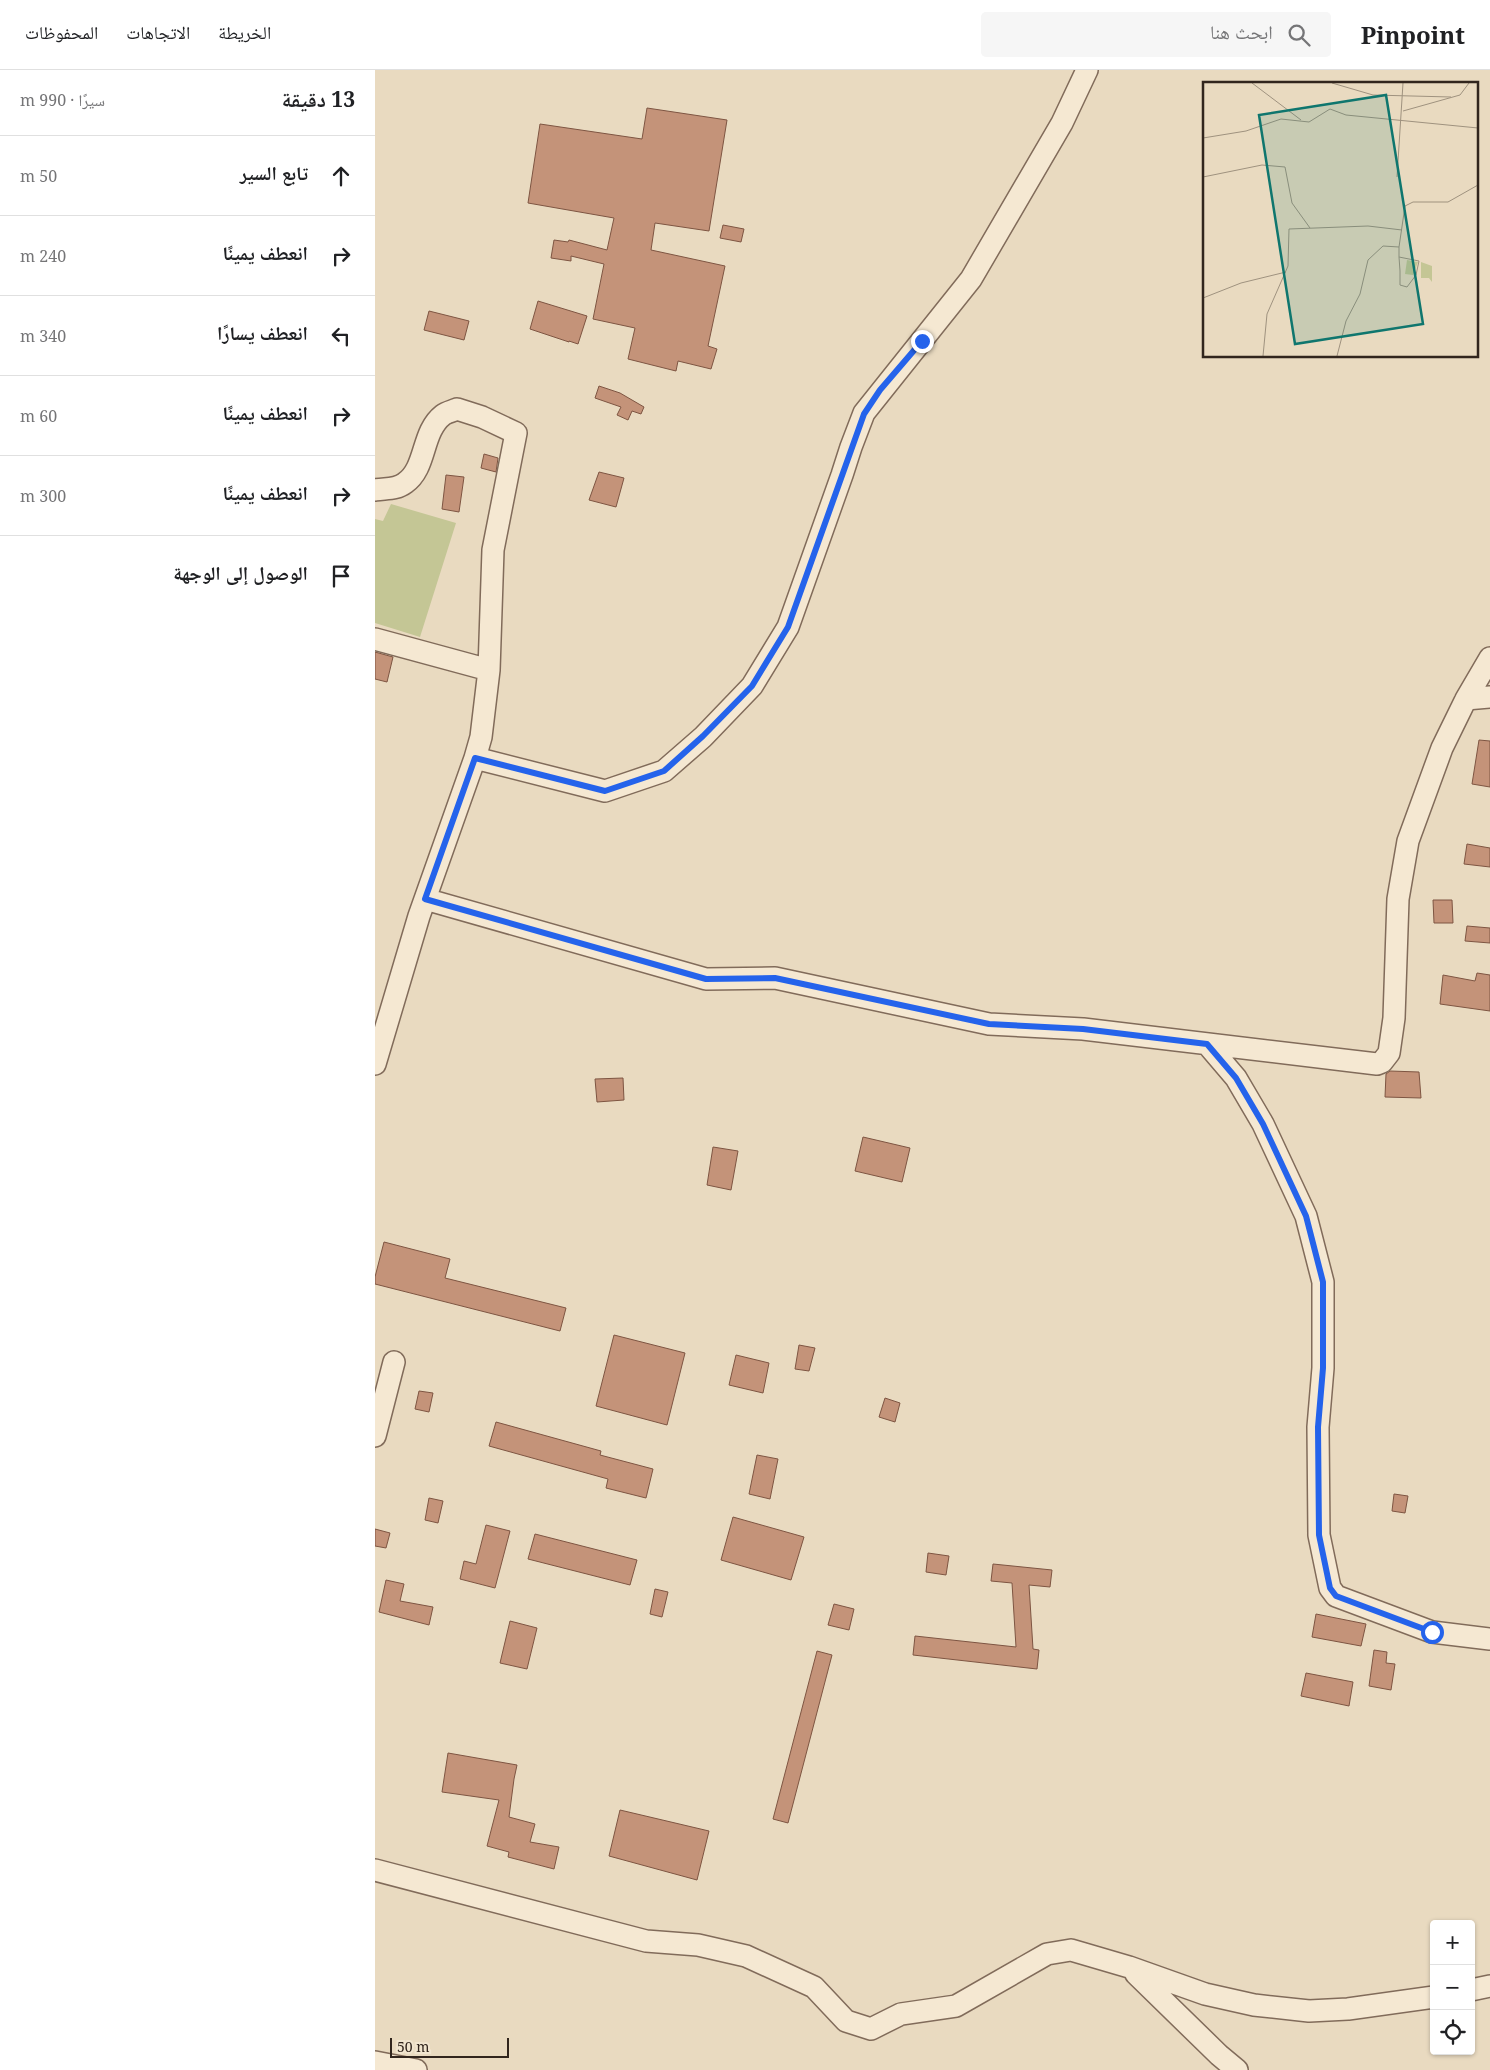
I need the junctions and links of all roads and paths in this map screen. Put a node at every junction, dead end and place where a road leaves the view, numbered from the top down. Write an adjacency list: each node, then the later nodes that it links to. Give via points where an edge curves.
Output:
1 (1087, 70): 8 (street, via 1062,123 971,278 864,414 788,627 752,686 664,771 605,791)
2 (375, 490): 5 (street, via 394,489 405,484 414,475 431,429 443,415 457,409 516,433 493,550)
3 (375, 639): 5 (street)
4 (1490, 658): 7 (street)
5 (489, 670): 8 (street, via 481,737)
6 (1490, 698): 7 (street)
7 (1466, 699): 10 (street, via 1442,748 1408,841 1398,899 1394,1018 1386,1058 1369,1065)
8 (475, 758): 9 (street)
9 (425, 899): 10 (street, via 706,979 775,978 989,1024 1083,1029); 11 (street)
10 (1207, 1044): 14 (street, via 1236,1078 1263,1124 1306,1216 1323,1282 1323,1368 1318,1427 1319,1535 1330,1588 1336,1596 1432,1632)
11 (375, 1064)
12 (394, 1362): 13 (street)
13 (375, 1436)
14 (1490, 1639)
15 (375, 1870): 16 (street, via 646,1941 698,1945 746,1956 814,1987 847,2021 871,2029 901,2014 956,2006 1047,1954 1071,1950)
16 (1129, 1967): 19 (street, via 1205,1994 1254,2005 1309,2011); 22 (street)
17 (1490, 1986): 18 (street)
18 (1475, 1989)
19 (1430, 1998)
20 (375, 2062): 21 (street)
21 (416, 2070)
22 (1237, 2070)

